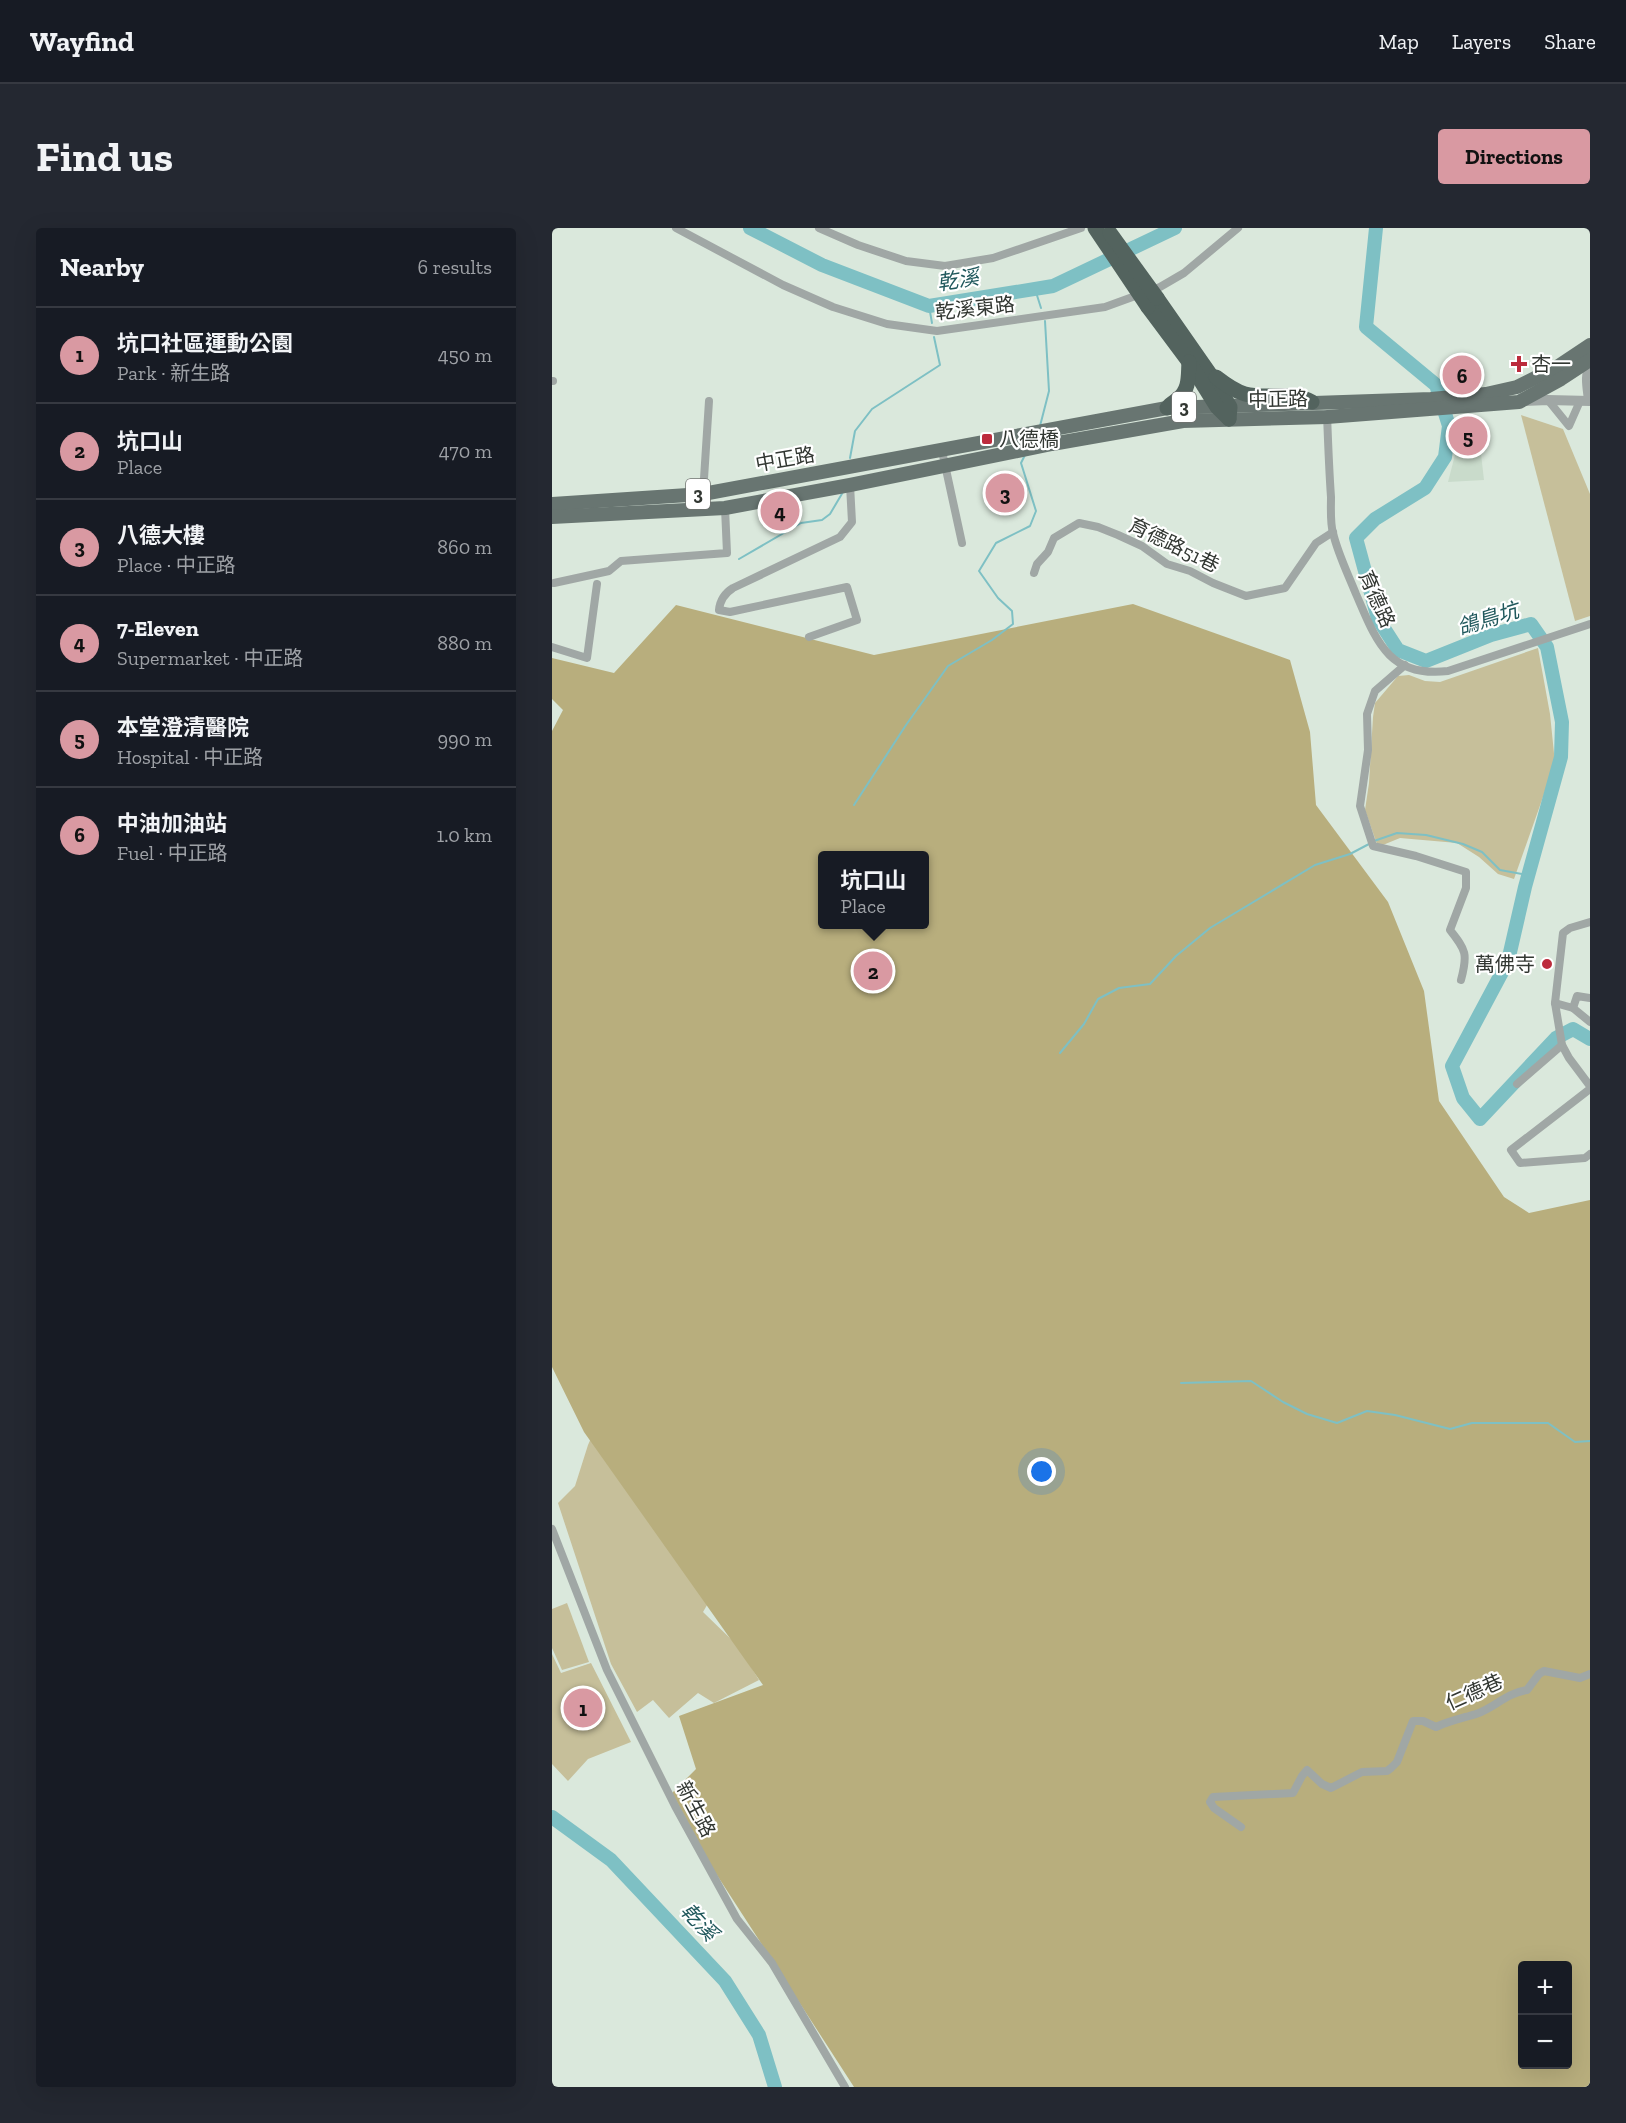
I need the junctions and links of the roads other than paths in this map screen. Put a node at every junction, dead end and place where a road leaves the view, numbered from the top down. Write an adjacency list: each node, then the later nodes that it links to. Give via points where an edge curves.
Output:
1 (676, 228): 6 (street, 乾溪東路, via 833,307 887,324 937,331 1105,307 1128,300 1184,273)
2 (819, 228): 3 (street, via 906,261 945,267 993,258)
3 (1081, 228)
4 (1095, 228): 7 (highway, bridge)
5 (1106, 228): 7 (highway, bridge)
6 (1238, 228)
7 (1153, 303): 9 (highway); 11 (highway)
8 (1590, 345): 12 (main road, 3)
9 (1189, 362): 20 (highway, via 1186,388); 21 (highway)
10 (1590, 362): 15 (street); 17 (main road, 3)
11 (1210, 374): 16 (highway, via 1244,394 1297,396); 21 (highway)
12 (1517, 387): 17 (street); 18 (main road, 3)
13 (1548, 400): 15 (street); 15 (street, via 1569,426); 17 (street)
14 (709, 401): 27 (street)
15 (1586, 401)
16 (1319, 402): 19 (main road, 中正路 / 3); 21 (main road, 中正路 / 3); 22 (street, 育德路)
17 (1518, 402): 18 (main road, 3)
18 (1455, 403): 19 (main road, 3)
19 (1432, 405): 22 (main road, 中正路 / 3)
20 (1167, 408): 21 (main road, 中正路 / 3); 23 (main road, 中正路 / 3)
21 (1225, 411): 22 (main road, 中正路 / 3); 24 (main road, 中正路 / 3)
22 (1327, 417): 32 (street, 育德路)
23 (942, 451): 24 (street); 25 (main road, 中正路 / 3)
24 (946, 466): 26 (main road, 中正路 / 3); 33 (street)
25 (745, 486): 27 (main road, 中正路 / 3); 28 (main road)
26 (850, 486): 28 (main road, 中正路 / 3); 38 (street, via 852,522 840,537 733,588 720,603 719,610 730,612 846,587 856,620)
27 (703, 494): 29 (main road, 中正路 / 3)
28 (749, 503): 30 (main road, 中正路 / 3)
29 (552, 504)
30 (725, 508): 31 (main road, 中正路 / 3); 35 (street, via 727,553 621,561 609,571)
31 (552, 518)
32 (1332, 532): 34 (street, 育德路51巷, via 1316,543 1286,588 1246,596 1167,564 1118,535 1079,523 1054,538); 40 (street, 育德路, via 1375,638 1395,661)
33 (962, 543)
34 (1034, 573)
35 (554, 583)
36 (597, 584): 39 (street, via 587,658)
37 (1590, 624): 40 (street, 育德路, via 1448,671 1429,673)
38 (809, 638)
39 (552, 647)
40 (1405, 665): 42 (street, via 1375,691 1367,714 1368,750 1360,806 1373,846 1466,872 1466,888 1450,930 1464,948)
41 (1590, 922): 44 (street, via 1563,933)
42 (1461, 980)
43 (1590, 998): 45 (street, via 1577,996)
44 (1556, 1006): 45 (street); 47 (street)
45 (1572, 1008): 46 (street)
46 (1590, 1022)
47 (1562, 1042): 48 (street); 49 (street)
48 (1517, 1084)
49 (1590, 1088): 50 (street, via 1511,1150 1520,1163 1585,1158)
50 (1590, 1154)
51 (552, 1528): 54 (street, 新生路, via 607,1670 675,1806 736,1919 772,1963)
52 (1590, 1674): 53 (street, 仁德巷, via 1580,1678 1544,1671 1527,1690 1513,1692 1478,1713 1436,1727 1413,1720 1397,1762 1387,1771 1362,1772 1330,1788 1307,1770 1293,1793 1214,1797 1210,1802 1214,1808)
53 (1241, 1827)
54 (845, 2087)

